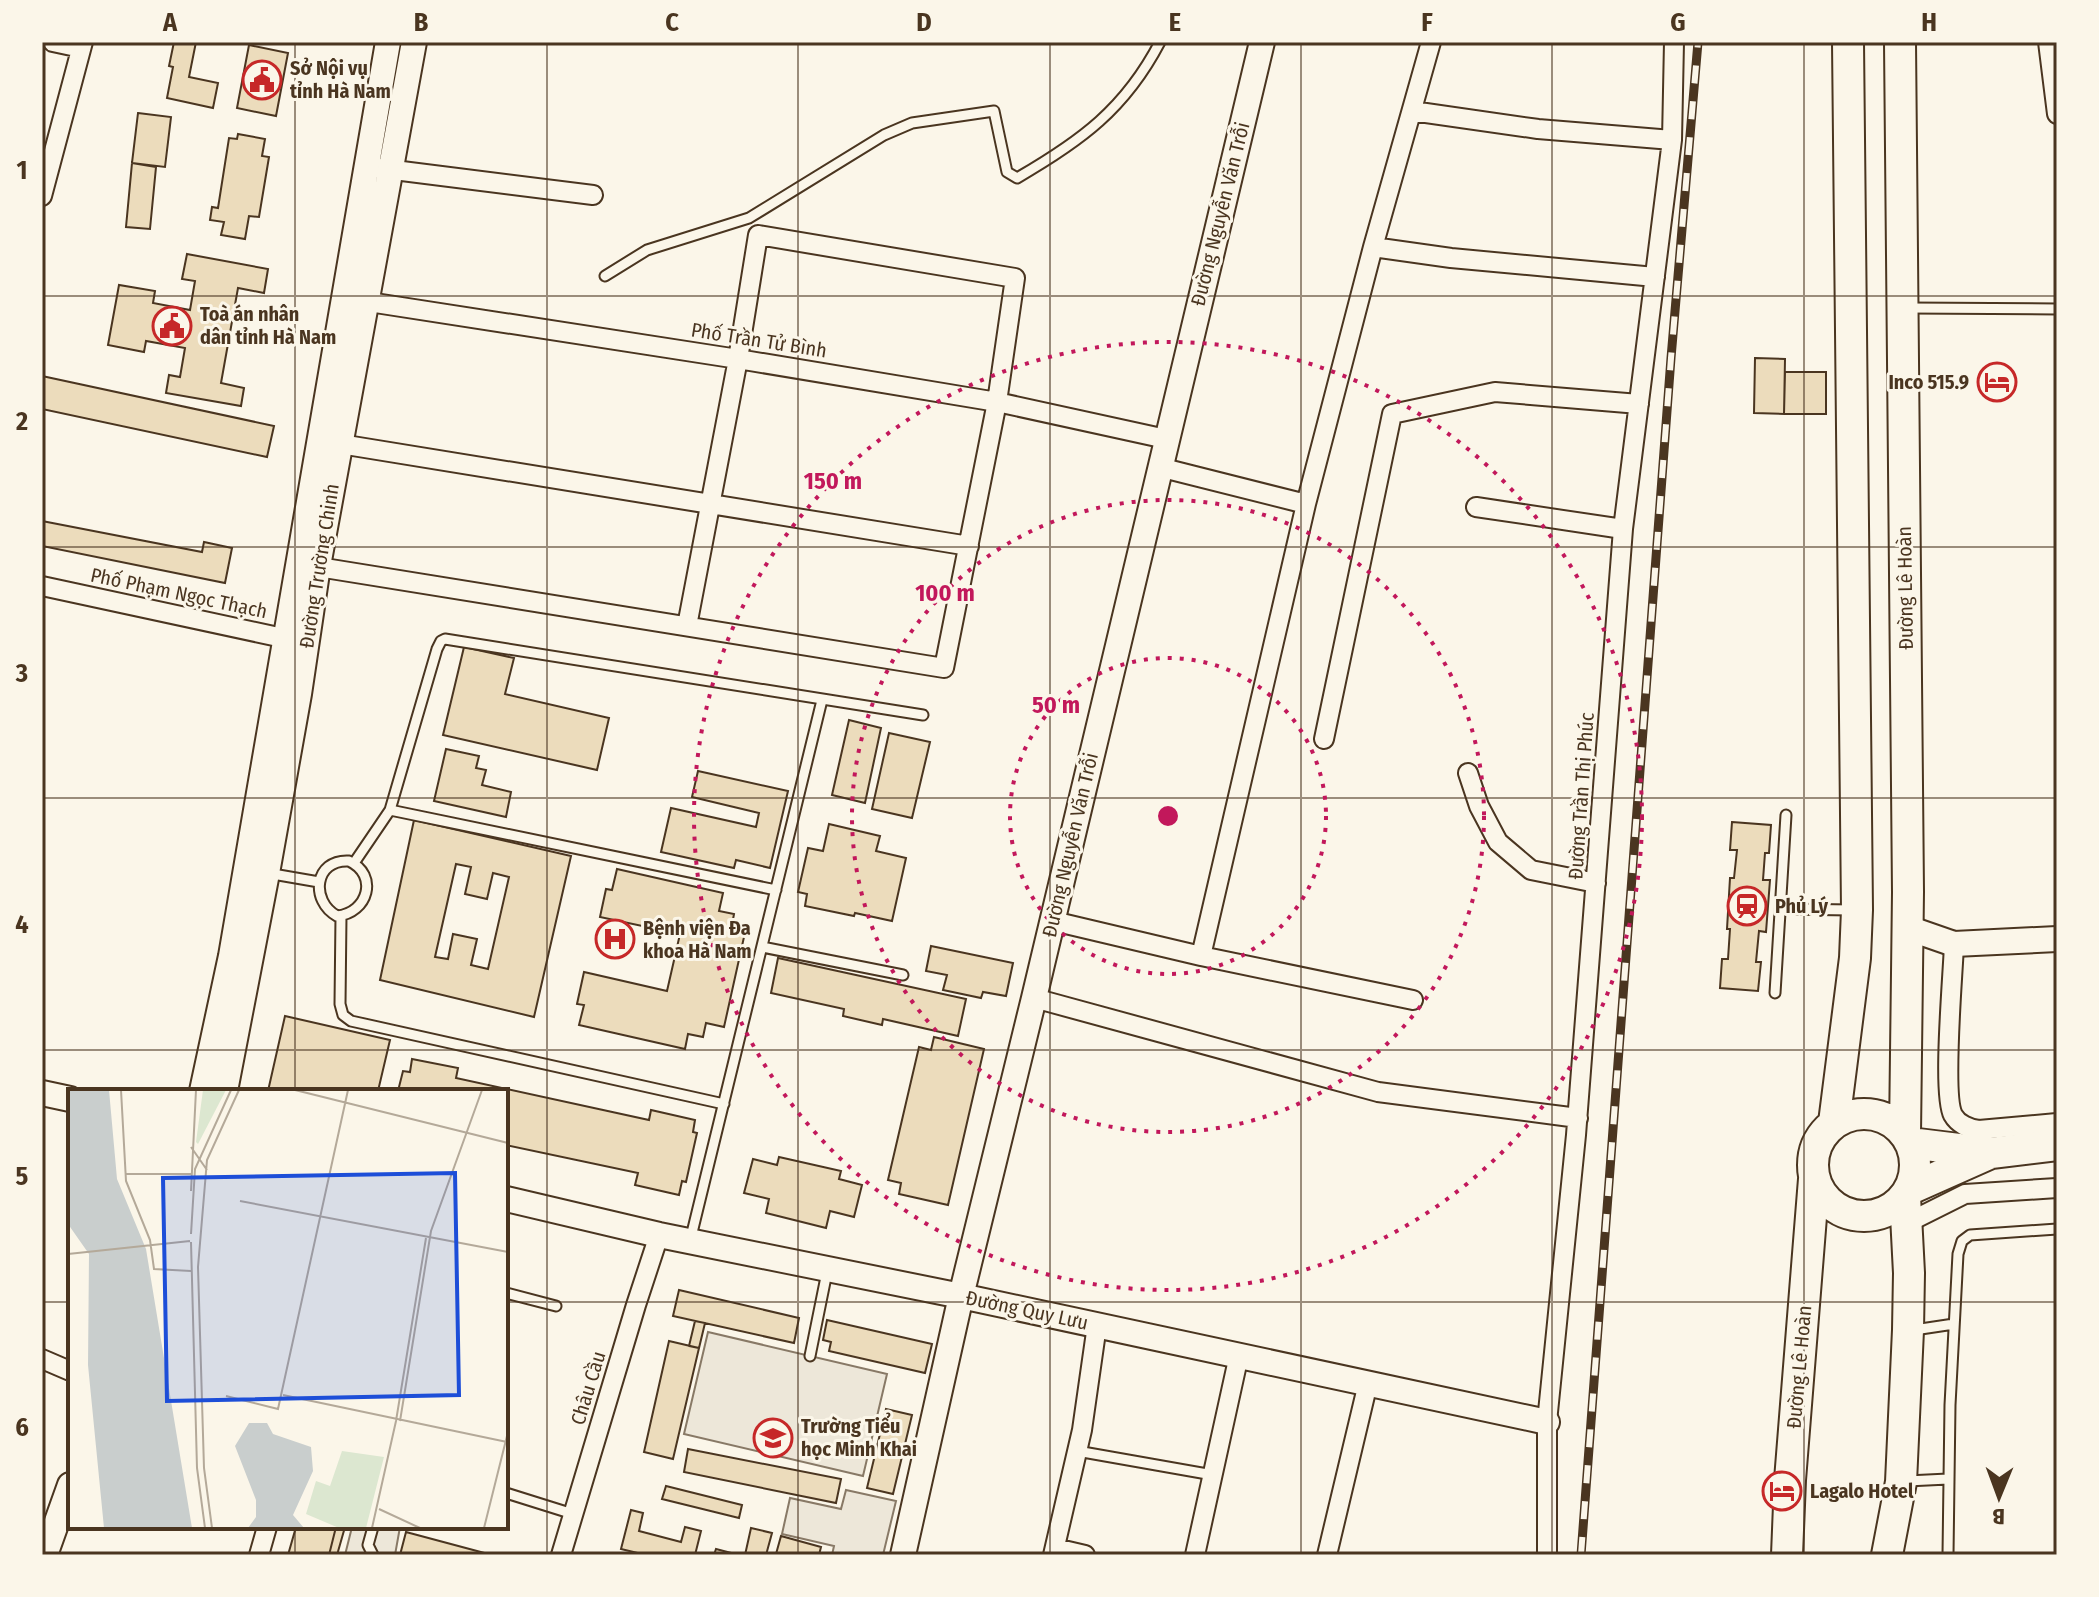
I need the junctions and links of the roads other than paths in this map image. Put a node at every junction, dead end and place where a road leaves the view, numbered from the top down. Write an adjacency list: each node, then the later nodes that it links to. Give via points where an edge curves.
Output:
1 (53, 42): 11 (street)
2 (388, 42): 15 (street, Đường Trường Chinh)
3 (414, 42): 16 (street, Đường Trường Chinh)
4 (1160, 42): 19 (lane, via 1111,113 1017,178 1007,172 994,111 912,123 884,135)
5 (1262, 42): 31 (street, Đường Nguyễn Văn Trỗi)
6 (1431, 42): 12 (street)
7 (1674, 42): 14 (street, Đường Trần Thị Phúc)
8 (1848, 42): 27 (main road)
9 (1900, 42): 24 (main road, Đường Lê Hoàn)
10 (2048, 42): 13 (street)
11 (82, 45): 18 (street)
12 (1412, 111): 14 (street); 20 (street)
13 (2057, 114)
14 (1672, 140): 22 (street, Đường Trần Thị Phúc)
15 (366, 167): 16 (street); 23 (street, Đường Trường Chinh)
16 (391, 170): 17 (street); 23 (street, Đường Trường Chinh)
17 (593, 195)
18 (42, 196)
19 (754, 226): 21 (lane, via 647,250); 26 (street); 28 (street, via 1015,278)
20 (1373, 247): 22 (street); 35 (street)
21 (605, 276)
22 (1655, 277): 30 (street, Đường Trần Thị Phúc)
23 (355, 300): 26 (street, Phố Trần Tử Bình); 32 (street, Đường Trường Chinh)
24 (1904, 308): 25 (lane); 29 (main road, Đường Lê Hoàn)
25 (2057, 309)
26 (738, 359): 28 (street, Phố Trần Tử Bình); 34 (street)
27 (1852, 401): 29 (main road); 56 (main road)
28 (997, 402): 31 (street, Phố Trần Tử Bình); 38 (street)
29 (1903, 403): 55 (main road, Đường Lê Hoàn)
30 (1639, 404): 37 (street, Đường Trần Thị Phúc); 45 (street, via 1495,392 1392,414)
31 (1166, 439): 33 (street, Đường Nguyễn Văn Trỗi)
32 (330, 443): 34 (street); 39 (street, Đường Trường Chinh)
33 (1159, 467): 35 (street); 60 (street, Đường Nguyễn Văn Trỗi)
34 (711, 503): 38 (street); 41 (street)
35 (1306, 504): 65 (street)
36 (1476, 507): 37 (street)
37 (1623, 529): 53 (street, Đường Trần Thị Phúc)
38 (969, 546): 41 (street, via 944,668)
39 (308, 565): 41 (street); 42 (street, Đường Trường Chinh)
40 (42, 586): 42 (street, Phố Phạm Ngọc Thạch)
41 (687, 626)
42 (296, 640): 47 (street, Đường Trường Chinh)
43 (822, 700): 44 (lane); 48 (lane, via 445,639 437,649); 54 (lane)
44 (923, 715)
45 (1324, 739)
46 (1468, 773): 53 (street, via 1498,842 1531,870)
47 (267, 809): 51 (street, Đường Trường Chinh); 58 (street, Đường Trường Chinh)
48 (390, 810): 50 (lane); 54 (lane)
49 (1786, 815): 57 (lane)
50 (354, 863): 52 (lane, via 336,862); 59 (lane, via 365,876 367,894 358,909)
51 (267, 873): 52 (lane); 58 (street, Đường Trường Chinh)
52 (319, 882): 59 (lane, via 325,907)
53 (1596, 883): 76 (street, Đường Trần Thị Phúc)
54 (776, 890): 64 (lane)
55 (1908, 892): 56 (main road); 61 (main road, Đường Lê Hoàn)
56 (1857, 901): 57 (lane); 77 (main road)
57 (1780, 909): 67 (lane)
58 (249, 913): 70 (street, Đường Trường Chinh)
59 (341, 916): 75 (lane, via 340,1009 351,1021)
60 (1053, 921): 65 (street); 68 (street, Đường Nguyễn Văn Trỗi)
61 (1908, 928): 63 (street); 79 (main road, Đường Lê Hoàn)
62 (2057, 939): 63 (street)
63 (1954, 944): 78 (street, via 1949,1071 1954,1118 1972,1130)
64 (762, 947): 66 (lane); 75 (lane)
65 (1201, 956): 69 (street)
66 (903, 975)
67 (1775, 993)
68 (1034, 998): 76 (street, via 1378,1092); 91 (street, Đường Nguyễn Văn Trỗi)
69 (1413, 1000)
70 (226, 1028): 71 (street, Đường Trường Chinh); 72 (street, Đường Trường Chinh)
71 (203, 1089)
72 (225, 1089)
73 (42, 1093): 74 (street)
74 (68, 1099)
75 (724, 1104): 88 (lane)
76 (1578, 1118): 101 (street, Đường Trần Thị Phúc)
77 (1834, 1123): 79 (main road, via 1848,1116 1880,1116); 82 (main road, via 1815,1147)
78 (2057, 1123)
79 (1908, 1139): 81 (main road); 85 (main road, via 1915,1161)
80 (2057, 1145): 81 (main road)
81 (1991, 1153): 85 (main road)
82 (1814, 1179): 85 (main road, via 1832,1205 1854,1215 1879,1214); 121 (main road, Đường Lê Hoàn)
83 (2057, 1188): 85 (street)
84 (508, 1199): 87 (street, Đường Quy Lưu)
85 (1907, 1202): 95 (main road)
86 (2057, 1229): 93 (lane, via 1985,1232 1962,1241)
87 (659, 1235): 88 (street, Đường Quy Lưu); 108 (street, Châu Cầu)
88 (690, 1241): 89 (street, Đường Quy Lưu)
89 (828, 1268): 91 (street, Đường Quy Lưu); 97 (lane)
90 (508, 1294): 92 (lane)
91 (961, 1296): 94 (street, Đường Quy Lưu); 116 (street, Đường Nguyễn Văn Trỗi)
92 (556, 1306)
93 (1954, 1324): 95 (lane); 104 (lane)
94 (1097, 1325): 96 (street, Đường Quy Lưu); 102 (street)
95 (1908, 1330): 105 (main road)
96 (1239, 1355): 100 (street, Đường Quy Lưu); 103 (street)
97 (810, 1356)
98 (42, 1359): 99 (street)
99 (68, 1370)
100 (1368, 1383): 101 (street, Đường Quy Lưu); 119 (street)
101 (1547, 1422): 120 (street, Đường Trần Thị Phúc)
102 (1077, 1451): 103 (lane); 111 (street)
103 (1213, 1475): 118 (street)
104 (1948, 1479): 105 (lane); 124 (lane)
105 (1901, 1482): 122 (main road); 123 (street)
106 (68, 1491): 112 (street)
107 (508, 1494): 108 (lane)
108 (573, 1514): 115 (street, Châu Cầu)
109 (266, 1529): 113 (street)
110 (372, 1529): 114 (lane, via 368,1545)
111 (1054, 1552): 117 (street)
112 (45, 1555)
113 (259, 1555)
114 (373, 1555)
115 (561, 1555)
116 (903, 1555)
117 (1085, 1555)
118 (1195, 1555)
119 (1327, 1555)
120 (1547, 1555)
121 (1787, 1555)
122 (1887, 1555)
123 (1900, 1555)
124 (1948, 1555)

